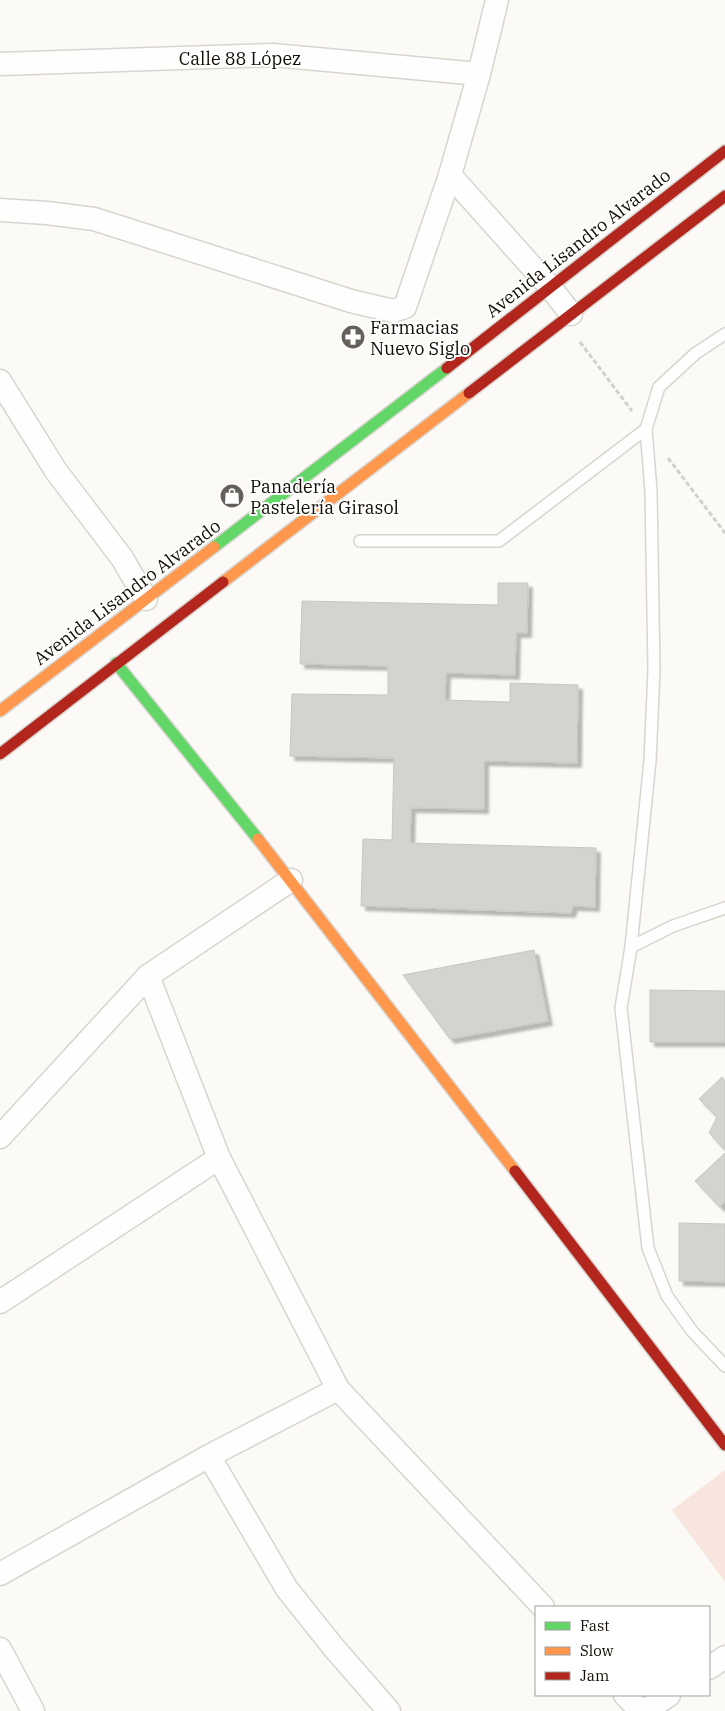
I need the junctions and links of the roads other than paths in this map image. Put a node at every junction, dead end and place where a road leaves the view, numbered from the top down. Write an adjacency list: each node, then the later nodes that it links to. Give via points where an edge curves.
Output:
1 (497, 0): 3 (street)
2 (0, 64): 3 (street, Calle 88 López, via 273,55)
3 (479, 74): 5 (street)
4 (725, 151): 8 (street, Avenida Lisandro Alvarado)
5 (450, 175): 7 (street, via 404,307 393,311 350,301 94,219); 8 (street)
6 (725, 196): 9 (street)
7 (0, 210)
8 (550, 288): 9 (street); 14 (street, Avenida Lisandro Alvarado)
9 (571, 314): 15 (street)
10 (725, 334): 12 (lane, via 696,354 659,387)
11 (0, 381): 14 (street, via 56,471 122,558)
12 (646, 430): 13 (lane, via 499,541); 20 (lane, via 651,491 654,670 649,770)
13 (360, 541)
14 (146, 598): 16 (street, Avenida Lisandro Alvarado)
15 (116, 663): 17 (street); 18 (street)
16 (0, 711)
17 (0, 754)
18 (291, 880): 21 (street); 27 (street)
19 (725, 908): 20 (lane, via 673,926)
20 (631, 947): 25 (lane, via 621,1008 648,1248 667,1296 692,1331)
21 (148, 976): 22 (street); 23 (street)
22 (0, 1137)
23 (219, 1158): 24 (street); 26 (street)
24 (0, 1302)
25 (725, 1366)
26 (338, 1389): 28 (street); 30 (street)
27 (725, 1445)
28 (209, 1456): 29 (street); 37 (street, via 287,1589)
29 (0, 1574)
30 (542, 1606)
31 (0, 1649): 36 (street)
32 (725, 1656): 33 (street)
33 (710, 1667)
34 (627, 1696): 38 (street)
35 (668, 1696): 39 (street)
36 (33, 1711)
37 (389, 1711)
38 (641, 1711)
39 (645, 1711)

